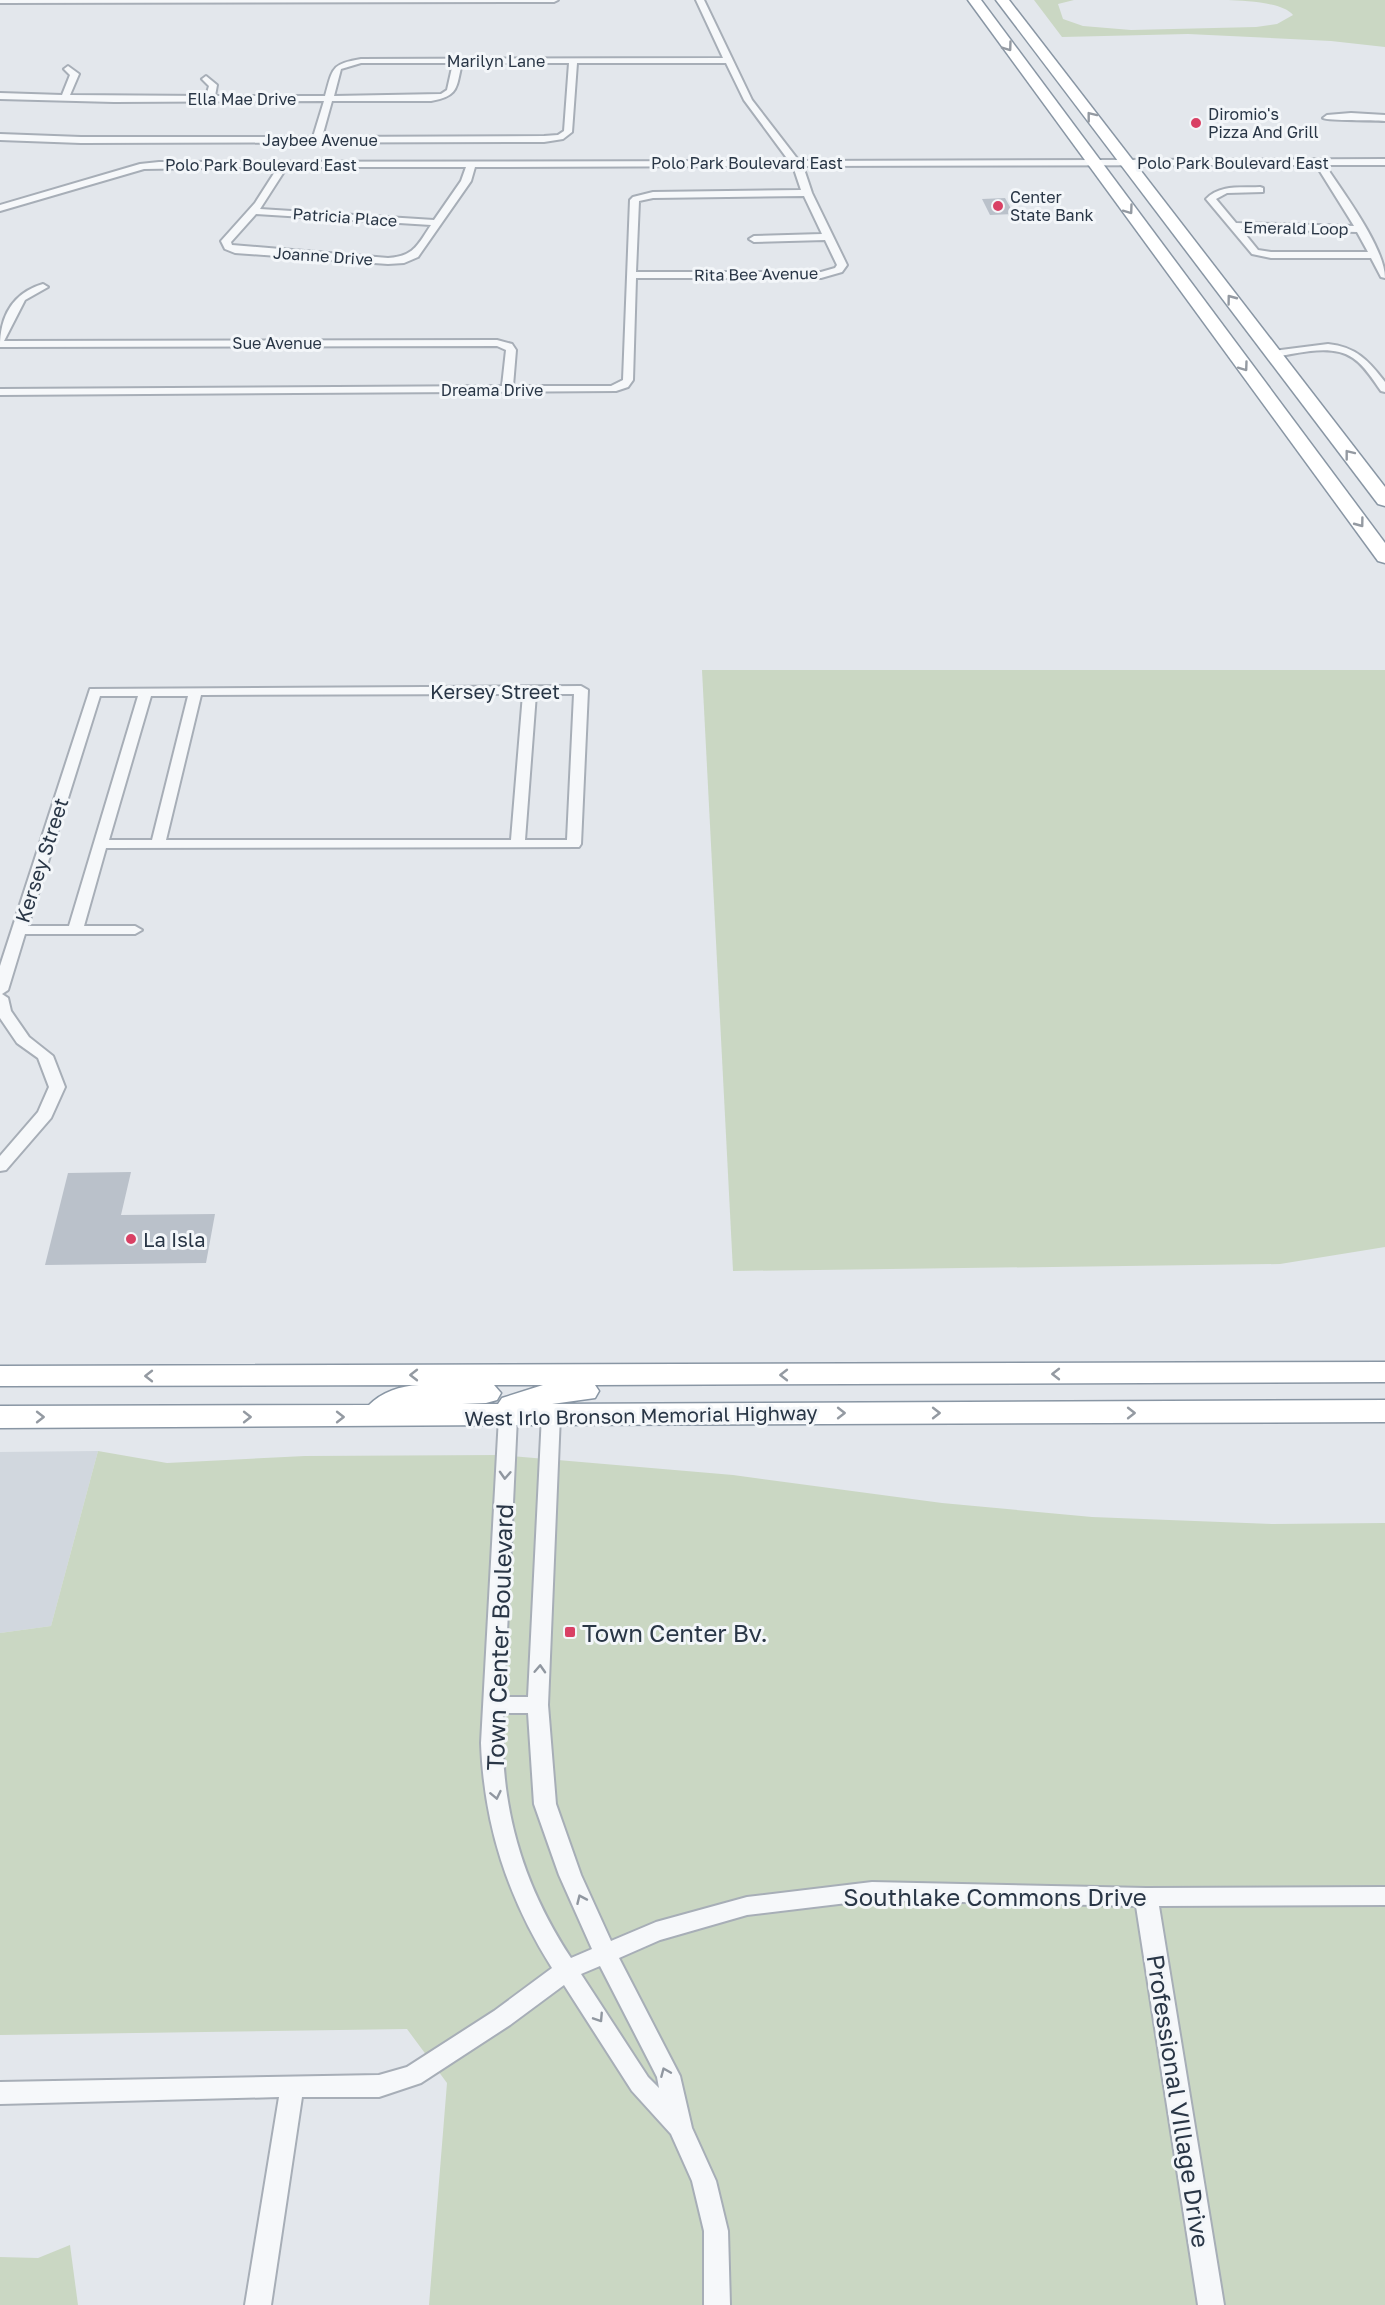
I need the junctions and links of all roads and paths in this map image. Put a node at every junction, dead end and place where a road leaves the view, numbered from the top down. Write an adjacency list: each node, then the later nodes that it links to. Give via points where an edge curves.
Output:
1 (554, 0): 4 (street)
2 (700, 0): 8 (street, Rita Bee Avenue)
3 (974, 0): 23 (highway, one-way to 23)
4 (0, 1)
5 (1002, 3): 25 (highway, one-way to 5)
6 (458, 60): 7 (street, Marilyn Lane); 14 (street, Marilyn Lane, via 343,64 337,68); 14 (street, Ella Mae Drive, via 452,91 444,96)
7 (573, 60): 8 (street, Marilyn Lane); 18 (street, Jaybee Avenue, via 568,132 560,137)
8 (730, 60): 22 (street, Rita Bee Avenue, via 748,100)
9 (68, 69): 12 (street, via 75,79)
10 (206, 78): 13 (street, via 213,86)
11 (0, 96): 12 (street, Ella Mae Drive)
12 (65, 97): 13 (street, Ella Mae Drive)
13 (210, 99): 14 (street, Ella Mae Drive)
14 (329, 99): 18 (street, Marilyn Lane)
15 (1327, 118): 16 (street)
16 (1385, 118)
17 (0, 137): 18 (street, Jaybee Avenue)
18 (317, 140)
19 (1385, 162): 24 (street, Polo Park Boulevard East)
20 (284, 166): 21 (street, Polo Park Boulevard East); 29 (street, Polo Park Boulevard East, via 155,169 118,174); 30 (street, Joanne Drive)
21 (470, 166): 22 (street, Polo Park Boulevard East); 31 (street, Joanne Drive, via 466,181)
22 (798, 166): 23 (street, Polo Park Boulevard East); 28 (street, Rita Bee Avenue)
23 (1096, 166): 25 (street, Polo Park Boulevard East); 48 (highway, one-way to 48)
24 (1321, 166): 25 (street, Polo Park Boulevard East); 26 (street); 33 (street, Emerald Loop)
25 (1130, 167): 41 (highway, one-way to 25)
26 (1385, 169)
27 (1260, 190): 32 (street, Emerald Loop, via 1224,191 1212,197)
28 (807, 193): 34 (street, Rita Bee Avenue); 37 (street, Dreama Drive, via 653,195 636,199)
29 (0, 208)
30 (252, 211): 31 (street, Patricia Place); 31 (street, Joanne Drive, via 226,241 228,247 396,261 415,255)
31 (437, 223)
32 (1232, 226): 33 (street, Emerald Loop); 36 (street, Emerald Loop, via 1259,254)
33 (1361, 230): 36 (street, Emerald Loop)
34 (828, 237): 35 (street); 37 (street, Rita Bee Avenue, via 842,265 839,270 821,274)
35 (754, 239)
36 (1374, 255): 38 (street, Emerald Loop)
37 (631, 275): 45 (street, Dreama Drive, via 628,380 624,385 612,389)
38 (1385, 275)
39 (43, 287): 40 (street, via 21,298)
40 (0, 341): 45 (street, Sue Avenue, via 497,343 511,350)
41 (1273, 354): 42 (street, via 1335,349 1356,356); 47 (highway, one-way to 41)
42 (1372, 372): 43 (street); 44 (street)
43 (1385, 372)
44 (1385, 389)
45 (507, 390): 46 (street, Dreama Drive)
46 (0, 392)
47 (1385, 500)
48 (1385, 556)
49 (530, 691): 51 (street, Kersey Street); 54 (street); 54 (street, Kersey Street, via 581,690 574,844)
50 (146, 692): 51 (street, Kersey Street); 52 (street); 55 (street, Kersey Street, via 95,693)
51 (195, 692): 53 (street)
52 (101, 844): 53 (street, Kersey Street); 56 (street)
53 (158, 844): 54 (street, Kersey Street)
54 (519, 844)
55 (18, 930): 56 (street); 58 (street, Kersey Street)
56 (75, 930): 57 (street)
57 (135, 930)
58 (0, 990)
59 (0, 998): 60 (street)
60 (6, 1026): 61 (street, via 45,1056 57,1087 45,1114)
61 (0, 1166)
62 (1385, 1359): 64 (highway)
63 (1385, 1372): 64 (highway)
64 (1178, 1374): 66 (highway, West Irlo Bronson Memorial Highway, one-way to 66)
65 (546, 1375): 66 (highway, West Irlo Bronson Memorial Highway); 67 (highway, West Irlo Bronson Memorial Highway, one-way to 67); 72 (highway, via 502,1392 407,1396 387,1405)
66 (682, 1375): 73 (highway, via 675,1383 656,1390 557,1392 531,1397 513,1406)
67 (0, 1376)
68 (1385, 1411): 69 (highway)
69 (1283, 1413): 70 (highway, West Irlo Bronson Memorial Highway, one-way to 69); 74 (highway)
70 (551, 1415): 73 (highway, West Irlo Bronson Memorial Highway); 76 (street, Town Center Boulevard, one-way to 70)
71 (0, 1417): 72 (highway, West Irlo Bronson Memorial Highway, one-way to 72)
72 (375, 1417): 73 (highway, West Irlo Bronson Memorial Highway)
73 (508, 1417): 75 (street, Town Center Boulevard, one-way to 75)
74 (1385, 1424)
75 (492, 1705): 76 (street); 80 (street, Town Center Boulevard, one-way to 80, via 493,1782 507,1844 534,1918)
76 (538, 1705): 79 (street, Town Center Boulevard, one-way to 76, via 544,1804)
77 (1385, 1896): 78 (street, Southlake Commons Drive)
78 (1146, 1897): 79 (street, Southlake Commons Drive, via 872,1891 747,1906 656,1932); 86 (street, Professional VIllage Drive)
79 (605, 1953): 80 (street, Southlake Commons Drive); 83 (street, Town Center Boulevard, one-way to 79, via 668,2076)
80 (567, 1970): 81 (street, Southlake Commons Drive, via 413,2076 379,2086); 83 (street, Town Center Boulevard, one-way to 83, via 640,2085)
81 (292, 2086): 82 (street, Southlake Commons Drive); 84 (street)
82 (0, 2093)
83 (680, 2128): 85 (street, Town Center Boulevard, via 704,2181 716,2231)
84 (258, 2305)
85 (717, 2305)
86 (1211, 2305)

